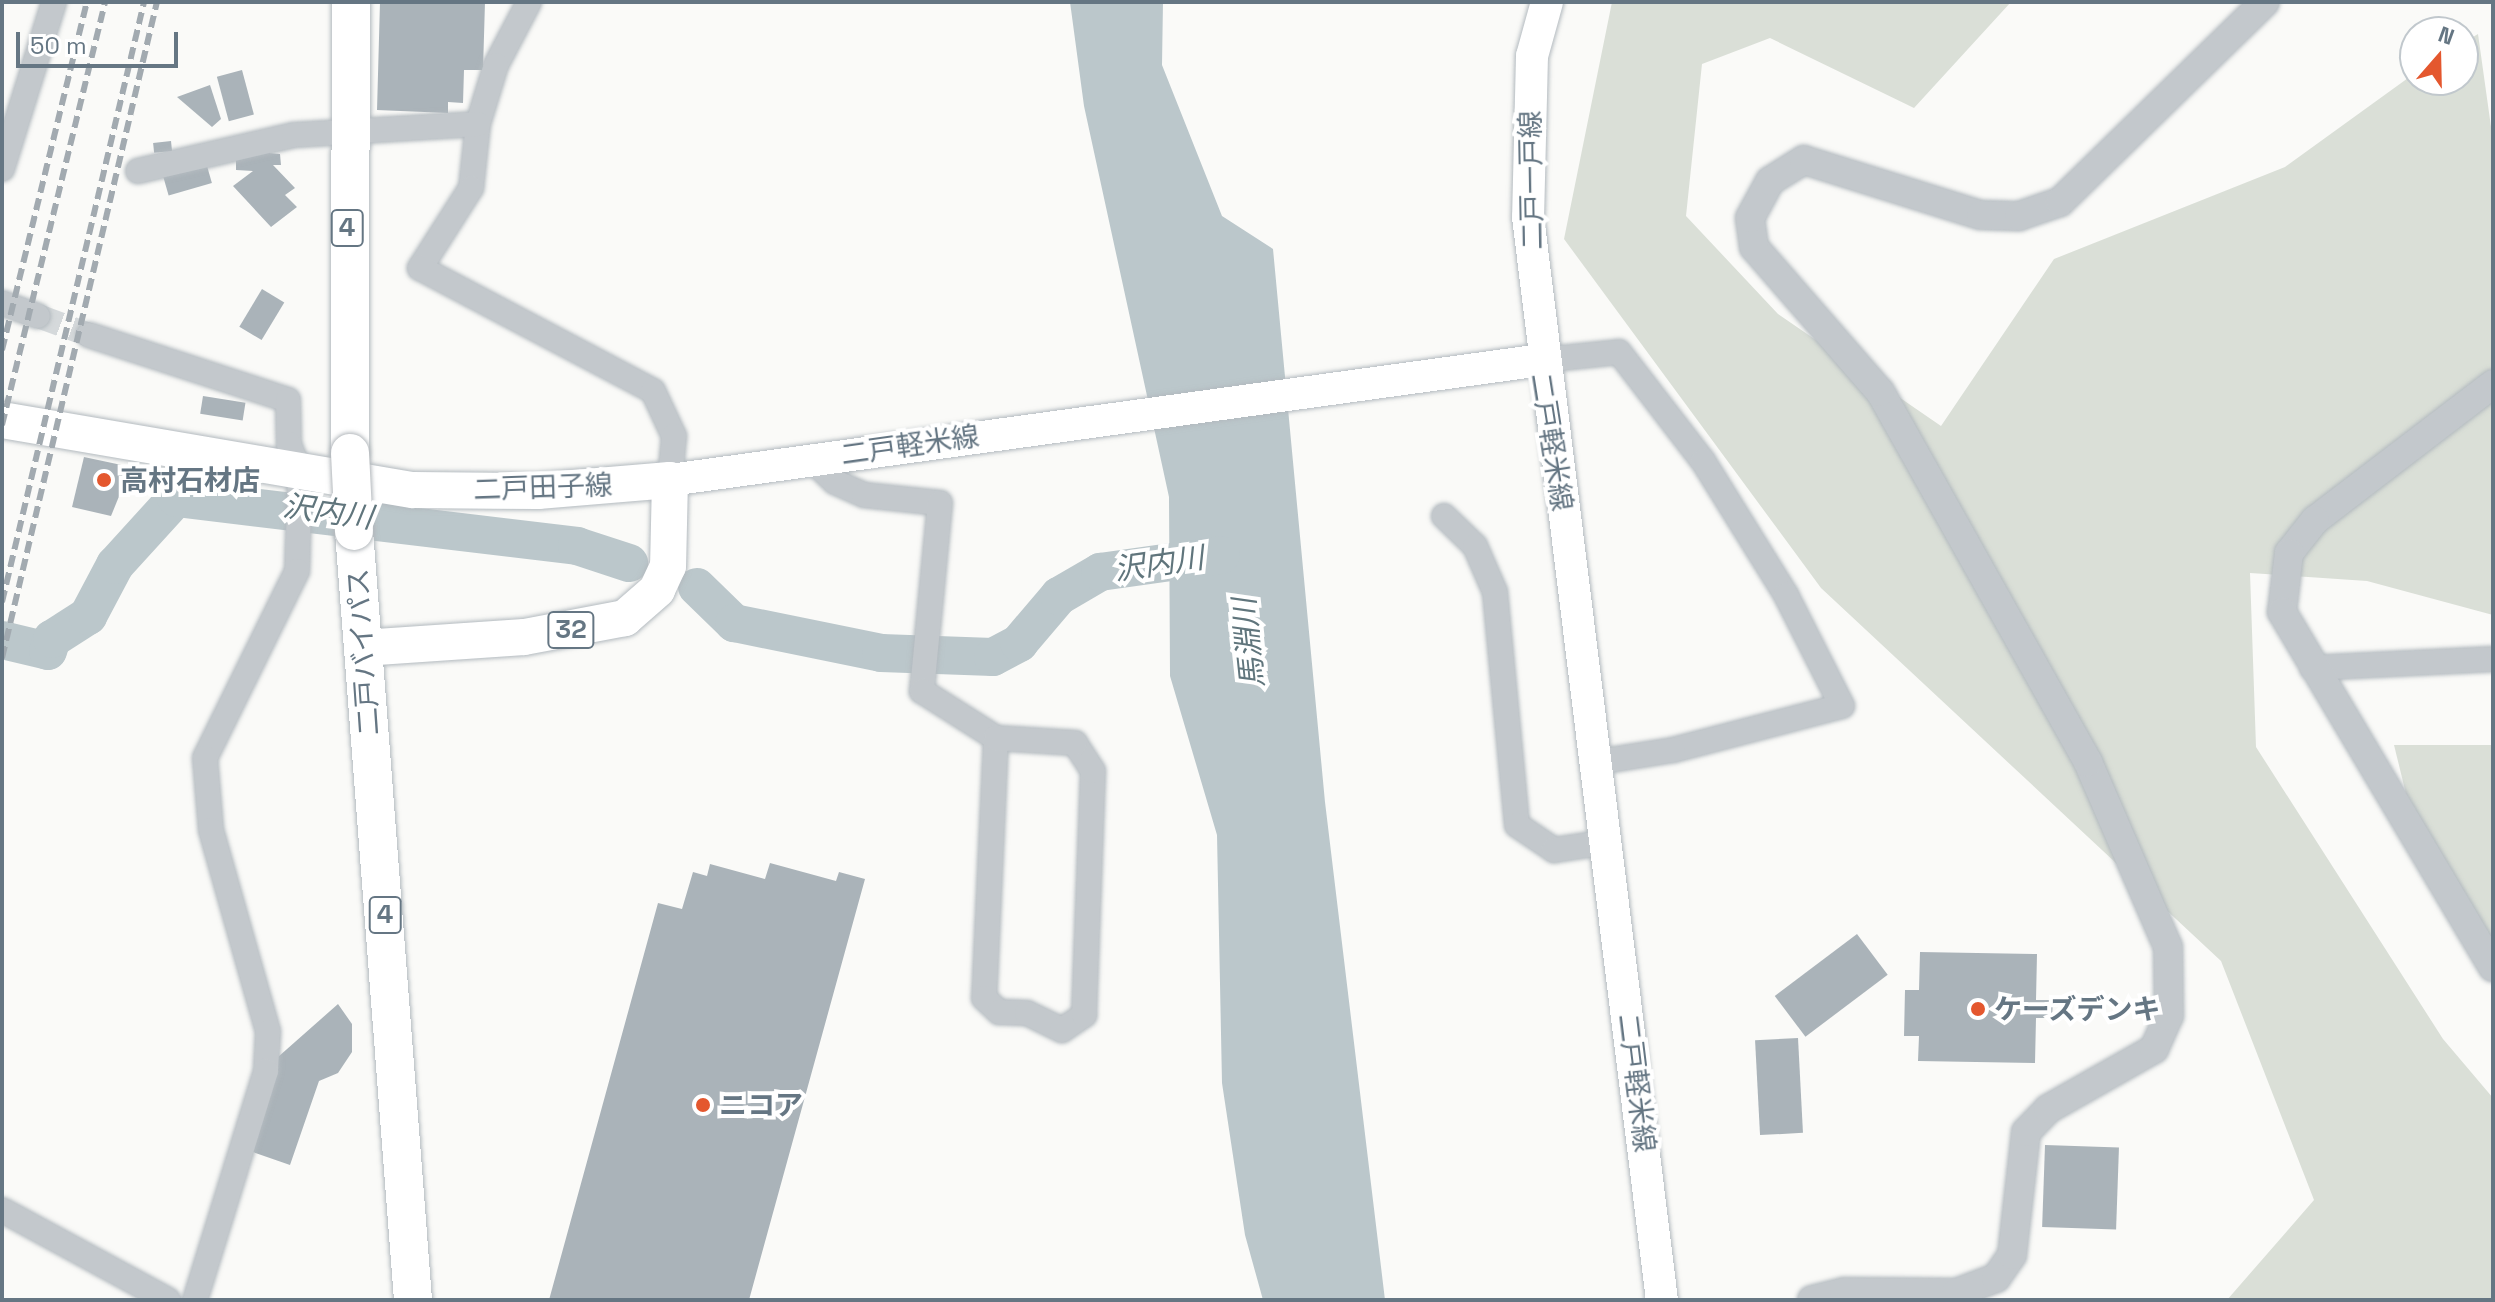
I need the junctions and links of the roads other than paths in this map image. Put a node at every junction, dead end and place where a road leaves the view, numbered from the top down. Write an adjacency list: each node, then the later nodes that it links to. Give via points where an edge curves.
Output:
1 (54, 2): 8 (street)
2 (351, 2): 7 (highway, 二戸バイパス / 4)
3 (529, 2): 6 (street, via 496,65)
4 (1547, 2): 13 (main road, 二戸一戸線, via 1532,56 1527,133)
5 (2265, 2): 32 (street, via 2060,202 2019,216 1981,215 1804,160 1770,181 1750,218 1754,247 1880,392 2088,762 2168,947 2169,1016 2154,1049 2048,1109 2026,1132 2012,1255 1996,1278 1956,1293 1844,1292)
6 (478, 124): 7 (street); 18 (street, via 471,188 420,268 653,391 674,436)
7 (346, 134): 9 (street, via 294,135); 20 (highway, 二戸バイパス / 4, bridge, via 350,453)
8 (3, 154)
9 (138, 171)
10 (2, 303): 11 (street)
11 (38, 316)
12 (89, 335): 17 (street, via 288,400 289,444)
13 (1542, 360): 16 (main road, 二戸軽米線, via 1367,379); 24 (main road, 二戸軽米線); 24 (street, via 1619,352 1703,461 1786,595 1842,706 1673,750)
14 (2493, 384): 22 (street, via 2315,520 2289,553 2282,612)
15 (2, 420): 17 (main road, 二戸田子線)
16 (811, 459): 18 (main road, 二戸軽米線); 23 (street, via 835,482 864,495 940,503 922,691)
17 (300, 472): 18 (main road, 二戸田子線, via 413,490 538,491); 29 (street, via 297,571 205,758 211,830 268,1032 266,1071)
18 (670, 480): 20 (main road, 32, via 668,566 657,590 625,618 524,637)
19 (1444, 516): 25 (street, via 1475,546 1495,592 1517,825 1554,850)
20 (362, 648): 30 (highway, 二戸バイパス / 4)
21 (2493, 659): 22 (street)
22 (2312, 668): 26 (street, via 2388,781)
23 (996, 738): 23 (street, via 984,998 999,1012 1027,1013 1062,1030 1084,1015 1093,771 1075,743)
24 (1597, 762): 25 (main road, 二戸軽米線)
25 (1607, 842): 31 (main road, 二戸軽米線)
26 (2493, 967)
27 (2, 1210): 28 (street)
28 (168, 1300)
29 (195, 1300)
30 (413, 1300)
31 (1662, 1300)
32 (1812, 1300)

